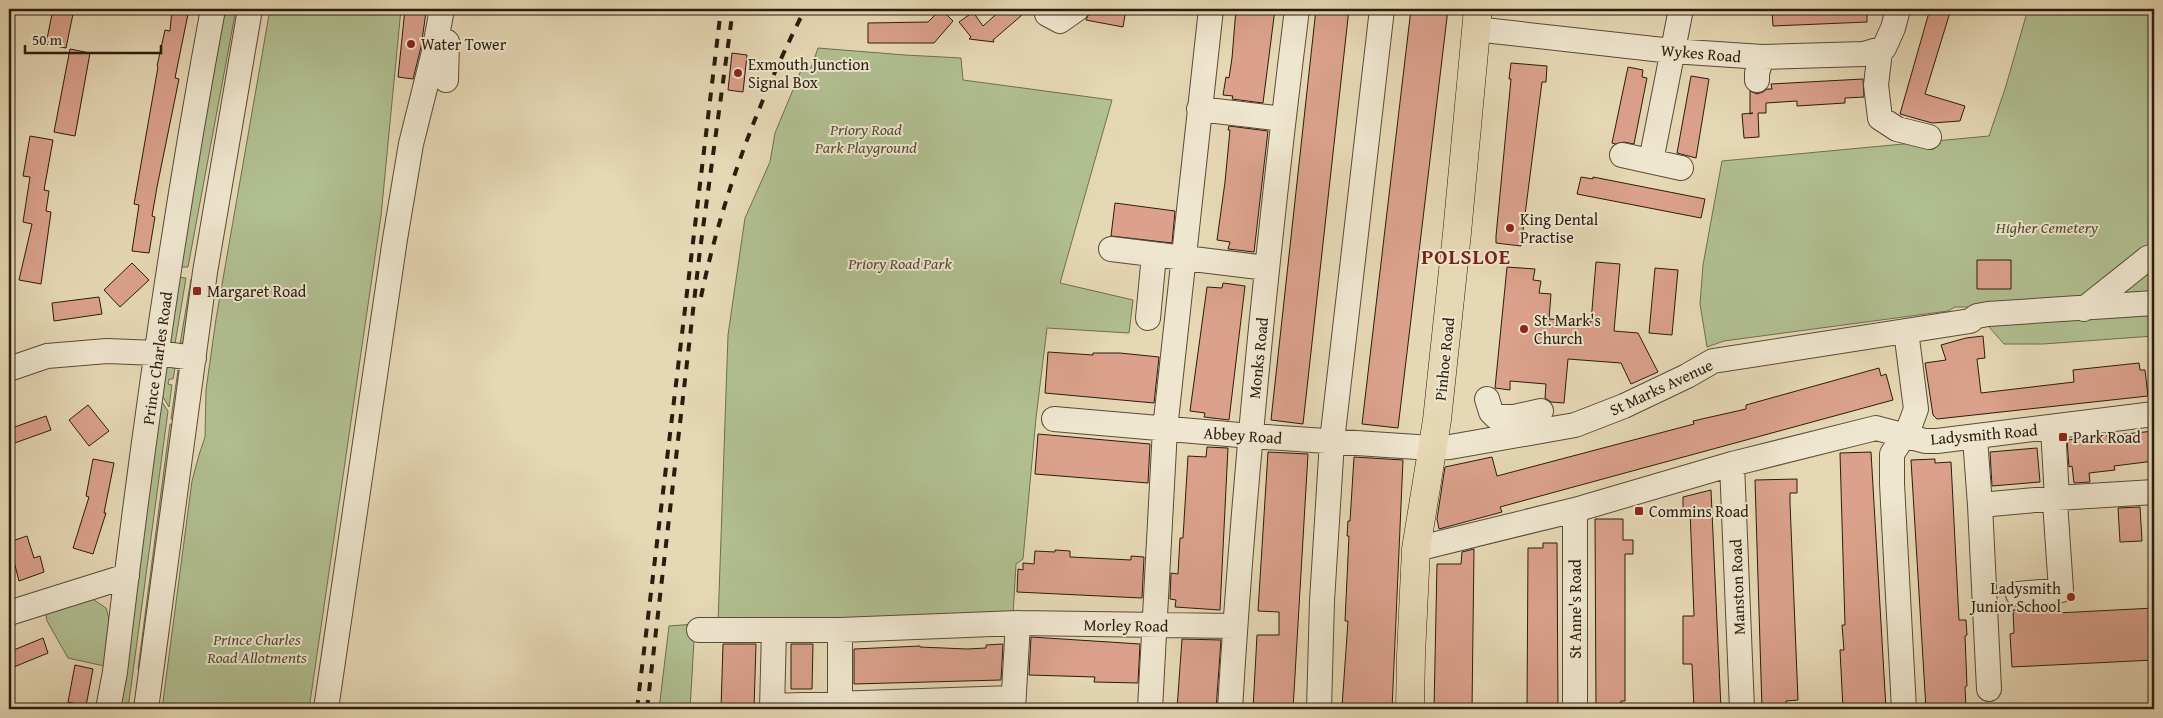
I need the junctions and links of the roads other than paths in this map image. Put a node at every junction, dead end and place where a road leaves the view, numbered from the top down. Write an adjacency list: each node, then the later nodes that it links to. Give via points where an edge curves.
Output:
1 (213, 9): 33 (street, Prince Charles Road)
2 (250, 9): 34 (street, via 205,272)
3 (442, 9): 69 (street, via 411,144 395,239)
4 (447, 9): 16 (street)
5 (1077, 9): 11 (street, via 1060,20)
6 (1210, 9): 18 (street)
7 (1297, 9): 19 (street, Monks Road)
8 (1382, 9): 46 (street)
9 (1681, 9): 13 (street)
10 (1898, 9): 14 (street, via 1888,43)
11 (1047, 14)
12 (1476, 19): 13 (street, Wykes Road); 47 (main road, Pinhoe Road, via 1457,233)
13 (1672, 51): 15 (street, Wykes Road); 22 (street)
14 (1880, 51): 15 (street, Wykes Road); 20 (street, via 1876,85 1880,118 1897,129)
15 (1762, 57): 17 (street)
16 (446, 80)
17 (1757, 80)
18 (1199, 109): 19 (street); 27 (street)
19 (1284, 119): 28 (street, Monks Road)
20 (1929, 137)
21 (1622, 155): 22 (street)
22 (1651, 161): 23 (street)
23 (1681, 168)
24 (1111, 249): 25 (street)
25 (1154, 255): 27 (street); 31 (street)
26 (2154, 256): 30 (street)
27 (1183, 258): 28 (street); 42 (street)
28 (1267, 268): 44 (street, Monks Road)
29 (2154, 303): 30 (street, St Marks Avenue)
30 (2084, 309): 32 (street, St Marks Avenue, via 1988,314 1970,321)
31 (1148, 318)
32 (1906, 331): 40 (street, St Marks Avenue, via 1713,361 1687,376 1575,425); 43 (street, via 1916,409)
33 (157, 352): 34 (street); 35 (street, via 108,351 46,356); 54 (street, Prince Charles Road)
34 (194, 358): 68 (street)
35 (9, 369)
36 (1487, 399): 40 (street, via 1496,417)
37 (1541, 411): 40 (street)
38 (2154, 414): 41 (street, Ladysmith Road)
39 (1054, 419): 42 (street, Abbey Road)
40 (1515, 426): 47 (street, St Marks Avenue, via 1477,444)
41 (2053, 428): 45 (street, Ladysmith Road); 50 (street)
42 (1165, 429): 44 (street, Abbey Road); 58 (street)
43 (1903, 434): 45 (street, Ladysmith Road, via 1926,441); 48 (street, via 1876,428); 76 (street, via 1892,454 1892,484)
44 (1250, 436): 46 (street, Abbey Road); 59 (street, Monks Road)
45 (1975, 438): 51 (street)
46 (1332, 442): 47 (street, Abbey Road); 72 (street, via 1322,601)
47 (1432, 448): 53 (main road, Pinhoe Road)
48 (1732, 464): 52 (street); 75 (street, Manston Road)
49 (2154, 492): 50 (street)
50 (2057, 498): 51 (street); 55 (street, via 2061,590)
51 (1980, 505): 63 (street)
52 (1575, 510): 53 (street); 74 (street, St Anne's Road)
53 (1416, 549): 73 (main road, Pinhoe Road)
54 (126, 576): 56 (street); 67 (street, Prince Charles Road)
55 (2018, 594)
56 (9, 613)
57 (1018, 623): 58 (street, Morley Road); 62 (street, Morley Road); 64 (street)
58 (1155, 626): 59 (street, Morley Road); 70 (street)
59 (1235, 626): 71 (street, Monks Road)
60 (699, 630): 61 (street, Morley Road)
61 (774, 630): 62 (street, Morley Road); 66 (street)
62 (840, 630): 65 (street)
63 (1989, 689)
64 (1013, 704): 65 (street)
65 (840, 707): 66 (street)
66 (772, 708)
67 (108, 709)
68 (146, 709)
69 (326, 709)
70 (1150, 709)
71 (1230, 709)
72 (1320, 709)
73 (1410, 709)
74 (1575, 709)
75 (1742, 709)
76 (1904, 709)

